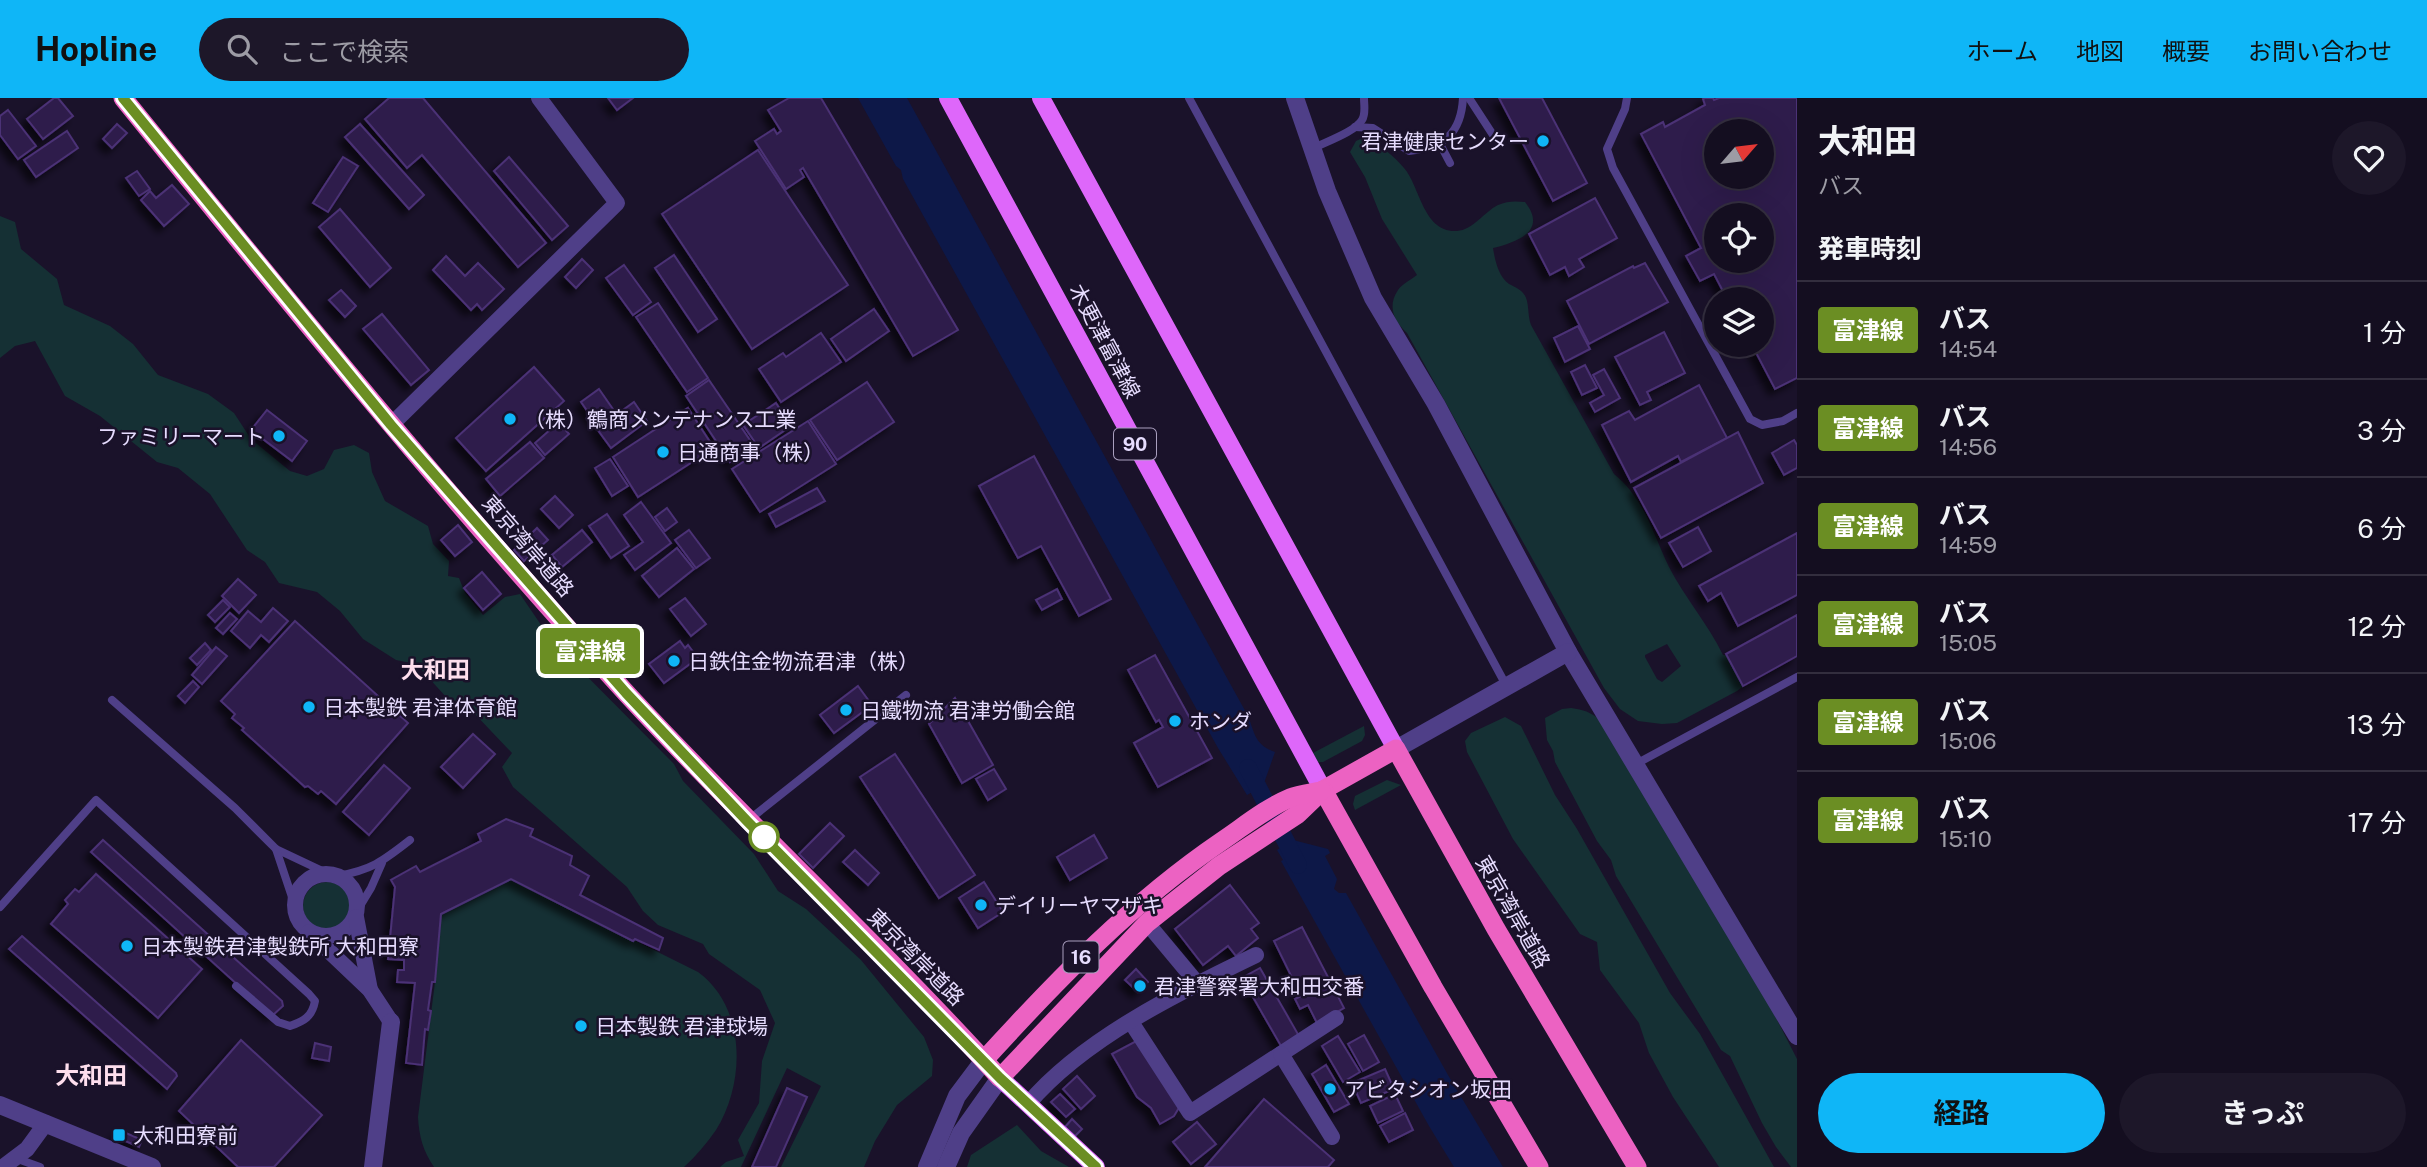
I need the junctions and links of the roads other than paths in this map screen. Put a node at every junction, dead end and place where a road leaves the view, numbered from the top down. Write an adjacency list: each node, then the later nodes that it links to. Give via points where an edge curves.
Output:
1 (123, 98): 17 (highway, 東京湾岸道路)
2 (539, 98): 17 (street, via 617,203)
3 (948, 98): 25 (main road, 木更津富津線 / 90)
4 (1041, 98): 23 (main road)
5 (1189, 98): 20 (lane)
6 (1295, 98): 14 (street)
7 (1364, 98): 11 (lane, via 1362,120)
8 (1463, 98): 13 (lane, via 1456,128)
9 (1469, 98): 12 (lane)
10 (1627, 98): 16 (lane, via 1607,149 1613,168 1750,419 1762,425)
11 (1355, 127): 13 (lane, via 1373,128 1409,151); 14 (lane)
12 (1494, 138)
13 (1440, 144): 15 (lane)
14 (1312, 149): 18 (street, via 1373,298 1436,404)
15 (1450, 163)
16 (1797, 413)
17 (391, 425): 26 (highway, 東京湾岸道路, via 626,693)
18 (1568, 652): 20 (street); 24 (street)
19 (1797, 677): 24 (lane)
20 (1507, 687): 23 (street)
21 (906, 695): 26 (lane)
22 (112, 700): 29 (lane)
23 (1396, 749): 25 (highway, 16); 60 (highway, 東京湾岸道路, via 1502,940)
24 (1634, 765): 44 (street)
25 (1313, 795): 27 (highway, 16, via 1298,814); 59 (highway)
26 (747, 821): 46 (highway, 東京湾岸道路)
27 (1254, 830): 35 (highway, 16); 46 (highway, 16, via 1201,855 1116,924)
28 (410, 840): 30 (lane)
29 (276, 849): 31 (lane); 32 (lane)
30 (382, 863): 31 (lane); 34 (lane)
31 (334, 876): 32 (street, via 306,882); 34 (street, via 349,884 356,897)
32 (295, 906): 36 (street)
33 (0, 907): 39 (lane, via 96,800 309,994 314,1001 312,1013 290,1027)
34 (356, 914): 36 (street, via 347,929 333,936 318,936); 40 (street)
35 (1147, 923): 38 (street); 47 (highway, 16)
36 (305, 928): 40 (street)
37 (1256, 956): 38 (street)
38 (1196, 984): 43 (street)
39 (236, 986)
40 (370, 990): 42 (street)
41 (1336, 1018): 45 (street)
42 (391, 1022): 55 (street)
43 (1131, 1022): 45 (street, via 1190,1113); 48 (street, via 1098,1042)
44 (1797, 1036)
45 (1281, 1054): 51 (street)
46 (984, 1060): 47 (highway, 東京湾岸道路); 56 (street, via 957,1096)
47 (1000, 1078): 48 (main road); 57 (street, via 961,1133)
48 (1028, 1104): 58 (main road)
49 (0, 1105): 50 (street)
50 (46, 1123): 52 (street, via 27,1149); 54 (street)
51 (1332, 1137)
52 (9, 1162): 53 (lane)
53 (40, 1167)
54 (152, 1167)
55 (373, 1167)
56 (927, 1167)
57 (946, 1167)
58 (1097, 1167)
59 (1539, 1167)
60 (1637, 1167)

